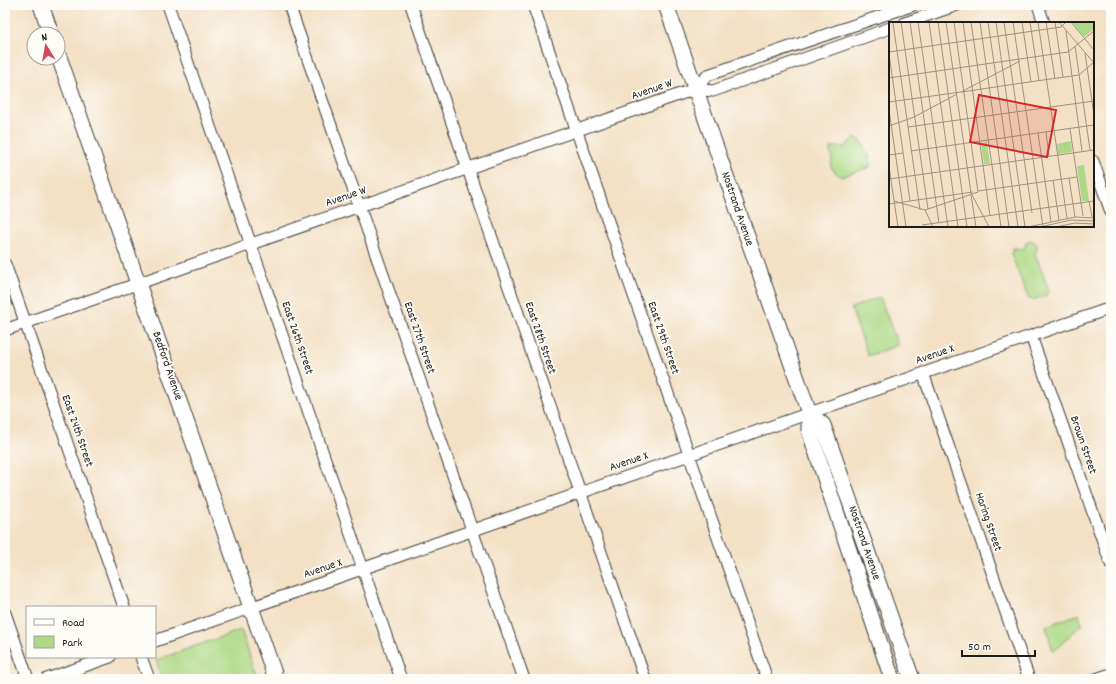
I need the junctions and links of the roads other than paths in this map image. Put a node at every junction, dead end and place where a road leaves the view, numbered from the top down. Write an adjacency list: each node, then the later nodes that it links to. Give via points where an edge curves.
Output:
1 (41, 5): 12 (main road)
2 (168, 5): 21 (street, East 26th Street)
3 (289, 5): 19 (street, East 27th Street)
4 (411, 5): 18 (street, East 28th Street)
5 (533, 5): 16 (street, East 29th Street)
6 (666, 5): 15 (main road, Nostrand Avenue)
7 (913, 5): 15 (street, Avenue W, via 708,75)
8 (957, 5): 10 (street)
9 (1038, 5): 11 (street)
10 (908, 22)
11 (1044, 22)
12 (48, 26)
13 (889, 28): 15 (street, Avenue W, via 713,91)
14 (62, 66): 23 (main road, Bedford Avenue)
15 (695, 89): 16 (street, Avenue W); 29 (main road, Nostrand Avenue)
16 (577, 130): 18 (street, Avenue W); 30 (street, East 29th Street)
17 (1094, 164): 20 (street)
18 (468, 168): 19 (street, Avenue W); 31 (street, East 28th Street)
19 (360, 206): 21 (street, Avenue W); 32 (street, East 27th Street)
20 (1111, 212)
21 (251, 244): 23 (street, Avenue W); 34 (street, East 26th Street)
22 (5, 264): 25 (street, East 24th Street)
23 (138, 283): 25 (street, Avenue W); 36 (main road, Bedford Avenue)
24 (1111, 308): 27 (street, Avenue X)
25 (26, 323): 26 (street, Avenue W); 35 (street, East 24th Street)
26 (5, 330)
27 (1031, 336): 28 (street, Avenue X); 33 (street, Brown Street)
28 (923, 373): 29 (street, Avenue X); 52 (street, Haring Street)
29 (809, 413): 30 (street, Avenue X); 50 (main road, Nostrand Avenue, via 809,430); 51 (main road, Nostrand Avenue, via 823,425)
30 (690, 454): 31 (street, Avenue X); 49 (street, East 29th Street)
31 (580, 492): 32 (street, Avenue X); 48 (street, East 28th Street)
32 (472, 530): 34 (street, Avenue X); 47 (street, East 27th Street)
33 (1111, 564)
34 (362, 569): 36 (street, Avenue X); 46 (street, East 26th Street)
35 (124, 606)
36 (251, 608): 38 (street, Avenue X); 45 (main road, Bedford Avenue)
37 (5, 613): 42 (street)
38 (156, 641)
39 (107, 658): 43 (street)
40 (141, 658): 44 (street)
41 (1111, 674): 53 (street)
42 (28, 679)
43 (47, 679)
44 (149, 679)
45 (276, 679)
46 (401, 679)
47 (524, 679)
48 (645, 679)
49 (767, 679)
50 (892, 679)
51 (912, 679)
52 (1029, 679)
53 (1096, 679)

